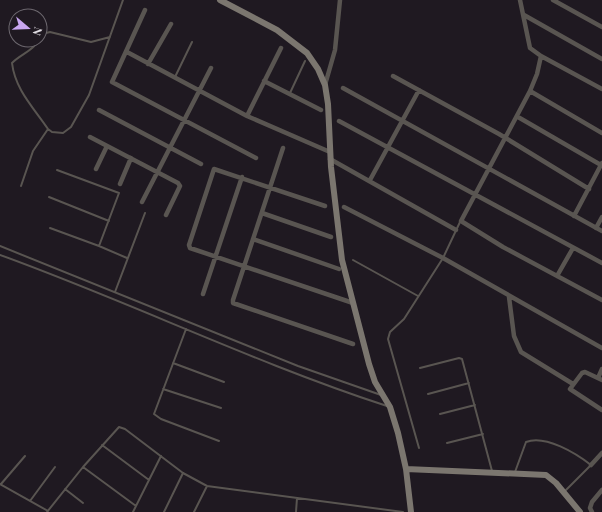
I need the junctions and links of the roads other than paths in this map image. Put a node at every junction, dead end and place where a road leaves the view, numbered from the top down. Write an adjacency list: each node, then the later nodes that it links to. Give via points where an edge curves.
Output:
1 (123, 0): 11 (lane)
2 (220, 0): 24 (street, via 277,30 308,53)
3 (340, 0): 24 (street, via 335,50)
4 (520, 0): 7 (street)
5 (552, 0): 9 (street)
6 (146, 10): 15 (street)
7 (524, 15): 16 (street, via 530,48); 17 (street)
8 (170, 24): 19 (street)
9 (602, 27)
10 (48, 32): 11 (lane, via 91,42)
11 (110, 37): 38 (lane, via 89,95 71,127 63,133)
12 (192, 42): 22 (lane)
13 (32, 48): 38 (lane, via 12,62 17,85)
14 (281, 48): 23 (street)
15 (127, 52): 19 (street); 35 (street, via 112,80 114,84)
16 (541, 56): 26 (street); 29 (street)
17 (602, 58)
18 (305, 61): 30 (lane)
19 (148, 64): 22 (street)
20 (211, 68): 28 (street)
21 (393, 76): 27 (street)
22 (174, 78): 28 (street)
23 (264, 82): 30 (street); 33 (street)
24 (325, 85): 46 (street)
25 (343, 88): 36 (street)
26 (602, 89)
27 (419, 90): 36 (street); 41 (street)
28 (199, 91): 33 (street); 35 (street)
29 (530, 91): 34 (street); 39 (street)
30 (289, 94): 32 (street)
31 (99, 110): 44 (street)
32 (321, 110)
33 (247, 116): 46 (street)
34 (518, 117): 41 (street); 50 (street)
35 (185, 120): 44 (street); 48 (street)
36 (402, 120): 43 (street); 51 (street)
37 (339, 121): 43 (street)
38 (48, 129): 58 (lane, via 33,151)
39 (602, 133)
40 (90, 137): 42 (street)
41 (505, 139): 51 (street); 60 (street)
42 (107, 146): 47 (street); 52 (street)
43 (388, 147): 56 (street); 61 (street)
44 (170, 148): 49 (street); 54 (street)
45 (283, 148): 59 (street)
46 (330, 156): 56 (street); 96 (street, via 342,260)
47 (131, 158): 54 (street); 57 (street)
48 (256, 158)
49 (201, 164)
50 (601, 164): 60 (street)
51 (489, 168): 61 (street); 69 (street)
52 (96, 169)
53 (57, 170): 71 (lane, via 119,193)
54 (157, 172): 63 (street); 68 (street, via 178,182 180,186)
55 (242, 177): 59 (street); 83 (street); 83 (street, via 214,169 189,245 190,248)
56 (370, 180): 75 (street)
57 (120, 184)
58 (21, 186)
59 (270, 187): 64 (street); 66 (street)
60 (589, 189): 69 (street)
61 (474, 195): 72 (street); 81 (street)
62 (48, 197): 71 (lane)
63 (142, 202)
64 (325, 206)
65 (344, 207): 85 (street)
66 (262, 213): 77 (street); 78 (street)
67 (145, 214): 84 (lane)
68 (166, 215)
69 (574, 216): 74 (street)
70 (602, 217): 74 (street)
71 (108, 221): 80 (lane)
72 (461, 221): 75 (lane); 90 (street)
73 (50, 228): 80 (lane)
74 (596, 228): 76 (street)
75 (456, 230): 85 (lane)
76 (602, 231)
77 (331, 237)
78 (253, 239): 88 (street); 89 (street)
79 (0, 246): 91 (lane)
80 (99, 246): 84 (lane)
81 (573, 248): 87 (street); 90 (street)
82 (0, 255): 97 (lane)
83 (215, 257): 88 (street); 92 (street)
84 (127, 258): 91 (lane)
85 (443, 258): 93 (lane); 94 (street)
86 (353, 260): 93 (lane)
87 (602, 263)
88 (244, 267): 96 (street); 98 (street, via 233,303)
89 (339, 269)
90 (557, 276): 95 (street)
91 (115, 292): 109 (lane, via 298,366)
92 (203, 294)
93 (418, 296): 119 (lane, via 388,338)
94 (509, 296): 99 (street); 106 (street, via 514,336 521,352)
95 (602, 300)
96 (353, 303): 109 (street, via 369,364 375,382)
97 (186, 329): 100 (lane); 111 (lane, via 331,388)
98 (353, 344)
99 (602, 348)
100 (173, 363): 104 (lane); 107 (lane)
101 (420, 368): 105 (lane, via 460,358)
102 (602, 369): 103 (street)
103 (600, 379): 106 (street, via 582,372)
104 (224, 382)
105 (469, 383): 108 (lane); 110 (lane)
106 (573, 384): 113 (street, via 570,389)
107 (163, 389): 112 (lane); 116 (lane, via 155,411 156,417)
108 (428, 394)
109 (384, 396): 111 (street)
110 (475, 405): 114 (lane); 115 (lane)
111 (390, 407): 126 (street)
112 (221, 408)
113 (602, 410)
114 (440, 414)
115 (482, 434): 117 (lane); 127 (lane)
116 (218, 441)
117 (448, 443)
118 (102, 445): 122 (lane, via 119,427); 125 (lane); 130 (lane)
119 (419, 448)
120 (602, 454): 123 (street)
121 (25, 456): 131 (lane)
122 (161, 456): 128 (lane); 130 (lane)
123 (591, 465): 129 (lane, via 561,447 542,440 528,440); 135 (lane)
124 (55, 467): 137 (lane)
125 (83, 467): 133 (lane); 139 (lane)
126 (406, 469): 127 (street); 146 (street)
127 (493, 472): 129 (street)
128 (183, 473): 132 (lane); 142 (lane)
129 (514, 473): 135 (street, via 546,475)
130 (149, 480): 139 (lane)
131 (0, 484): 137 (lane)
132 (207, 486): 136 (lane); 143 (lane)
133 (65, 489): 138 (lane); 140 (lane)
134 (602, 490): 148 (street, via 590,504)
135 (564, 492): 147 (street)
136 (297, 498): 144 (lane); 145 (lane)
137 (30, 501): 140 (lane)
138 (83, 502)
139 (136, 506): 141 (lane)
140 (47, 511)
141 (133, 512)
142 (164, 512)
143 (194, 512)
144 (296, 512)
145 (403, 512)
146 (411, 512)
147 (580, 512)
148 (592, 512)

